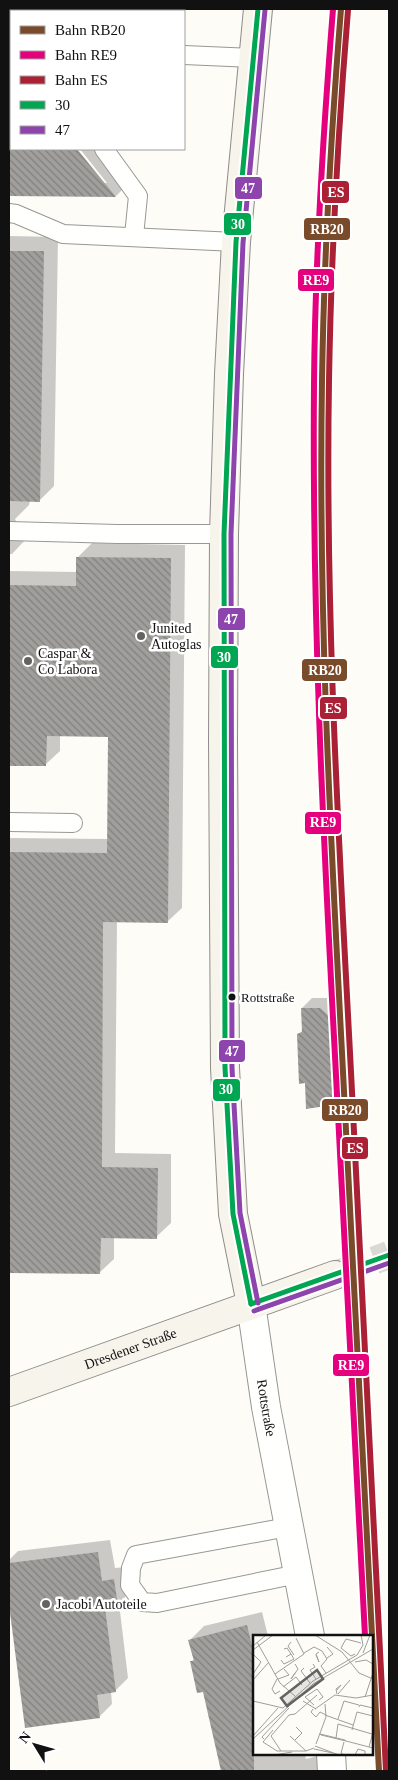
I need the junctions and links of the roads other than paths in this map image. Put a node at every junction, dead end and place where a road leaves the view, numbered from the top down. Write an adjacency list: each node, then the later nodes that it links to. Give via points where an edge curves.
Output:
1 (258, 9): 3 (street, Rottstraße)
2 (185, 55): 3 (lane)
3 (253, 58): 7 (street, Rottstraße)
4 (105, 150): 6 (lane, via 138,196)
5 (9, 213): 6 (lane, via 63,234)
6 (134, 236): 7 (lane)
7 (236, 242): 9 (street, Rottstraße)
8 (9, 531): 9 (lane)
9 (224, 534): 13 (street, Rottstraße, via 225,1068 233,1214)
10 (9, 822): 11 (lane)
11 (73, 823)
12 (335, 1275): 13 (street, Dresdener Straße)
13 (251, 1304): 14 (street, Dresdener Straße); 15 (street, Rottstraße)
14 (9, 1392)
15 (288, 1527): 16 (street, Rottstraße); 16 (lane, via 136,1555 130,1585 142,1602 158,1603)
16 (298, 1574): 17 (street, Rottstraße)
17 (310, 1635)
18 (331, 1755): 19 (street)
19 (332, 1771)

